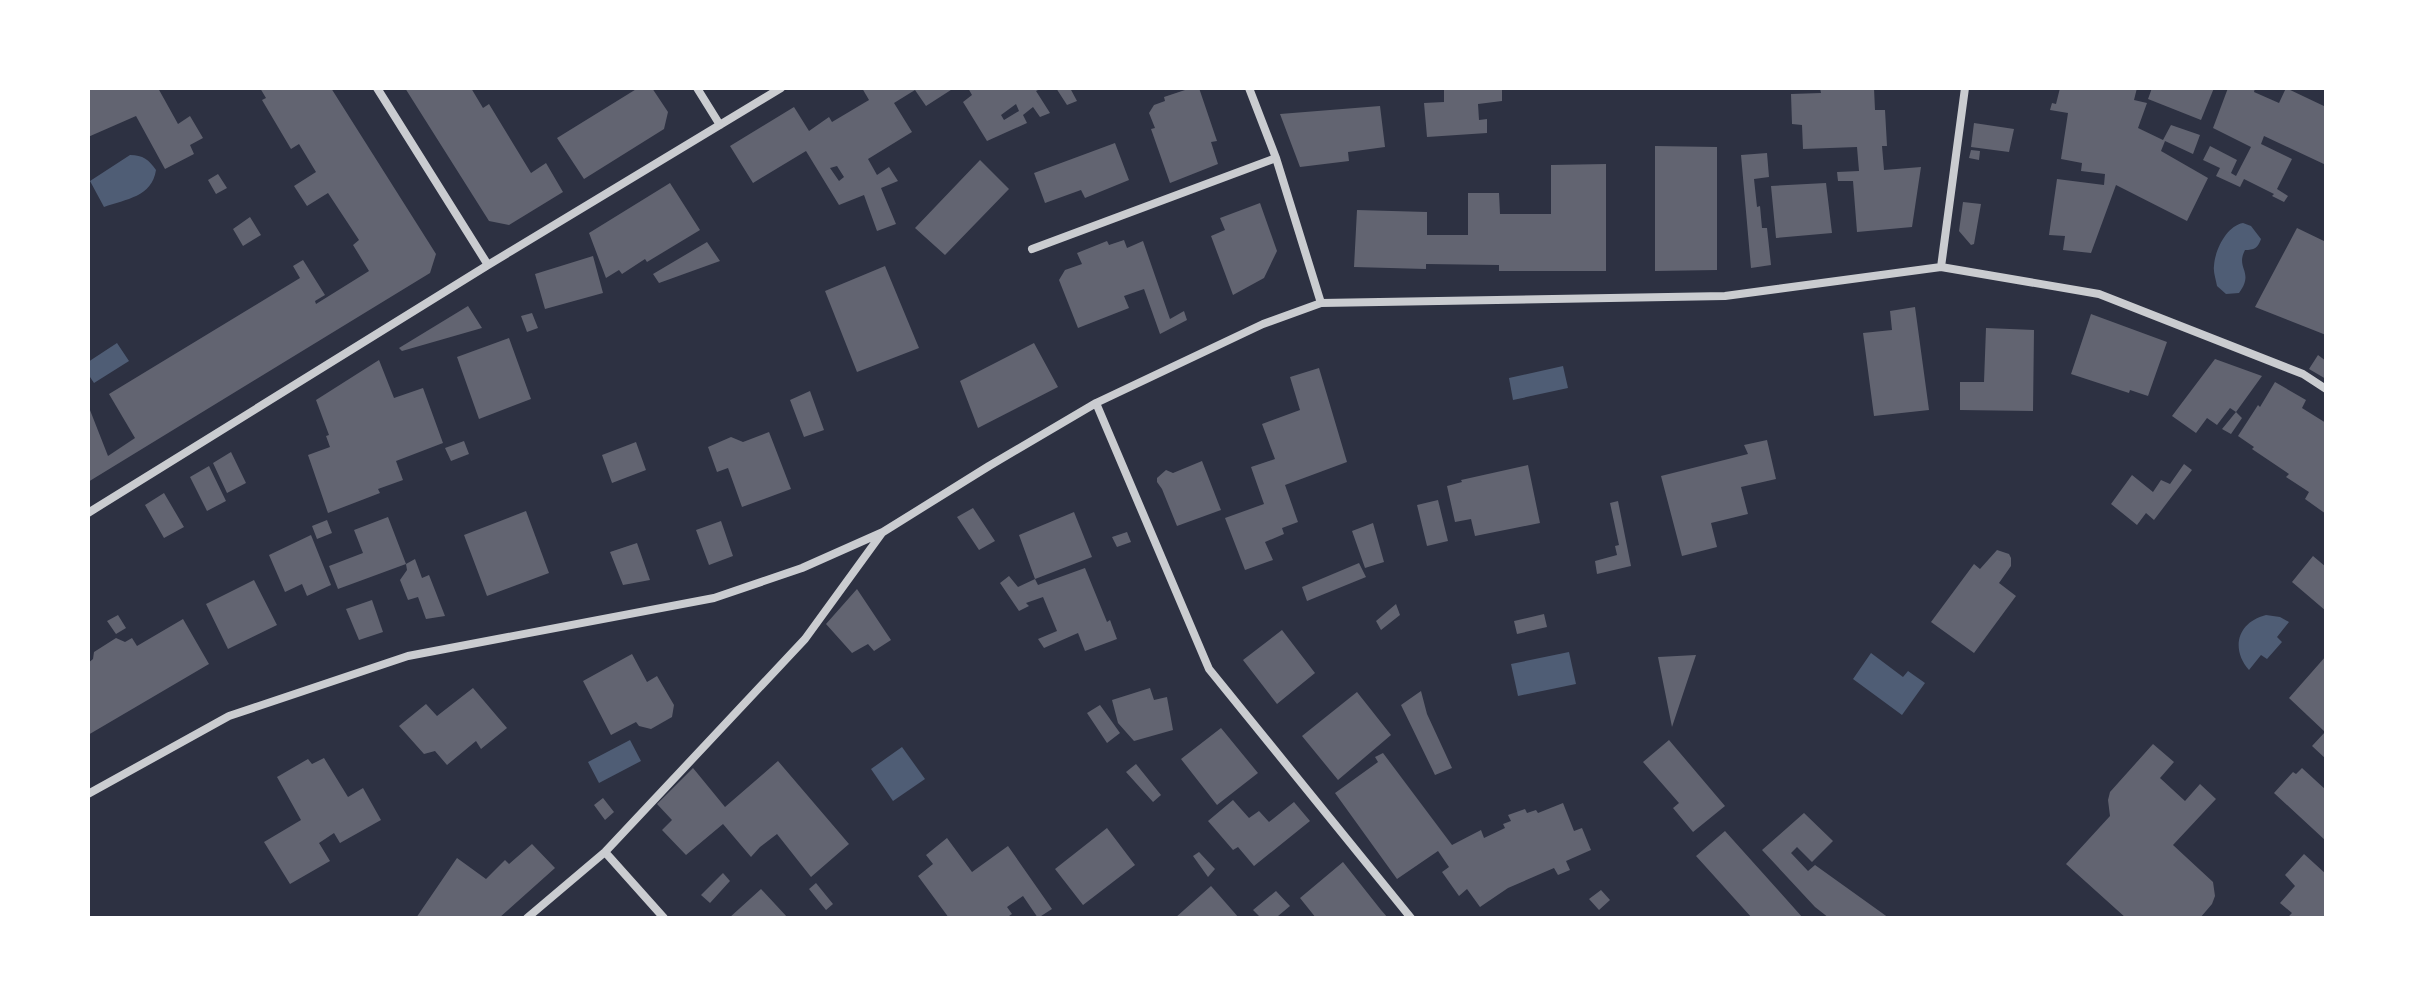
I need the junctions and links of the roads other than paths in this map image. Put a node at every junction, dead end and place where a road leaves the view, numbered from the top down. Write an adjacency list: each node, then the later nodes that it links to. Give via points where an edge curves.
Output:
1 (377, 88): 9 (street)
2 (697, 88): 6 (street)
3 (781, 88): 6 (street)
4 (1249, 88): 7 (street)
5 (1965, 88): 10 (street)
6 (720, 125): 9 (street)
7 (1276, 158): 8 (street); 11 (street)
8 (1032, 249)
9 (488, 265): 14 (street)
10 (1941, 267): 11 (street, via 1725,296); 12 (street, via 2099,294 2303,374)
11 (1321, 303): 13 (street, via 1263,324)
12 (2326, 389)
13 (1096, 403): 15 (street); 20 (street, via 1209,669)
14 (88, 513)
15 (883, 532): 16 (street, via 802,568 714,598 408,656 229,716); 17 (street, via 805,639)
16 (88, 794)
17 (605, 852): 18 (street); 19 (street)
18 (527, 918)
19 (664, 918)
20 (1411, 918)

